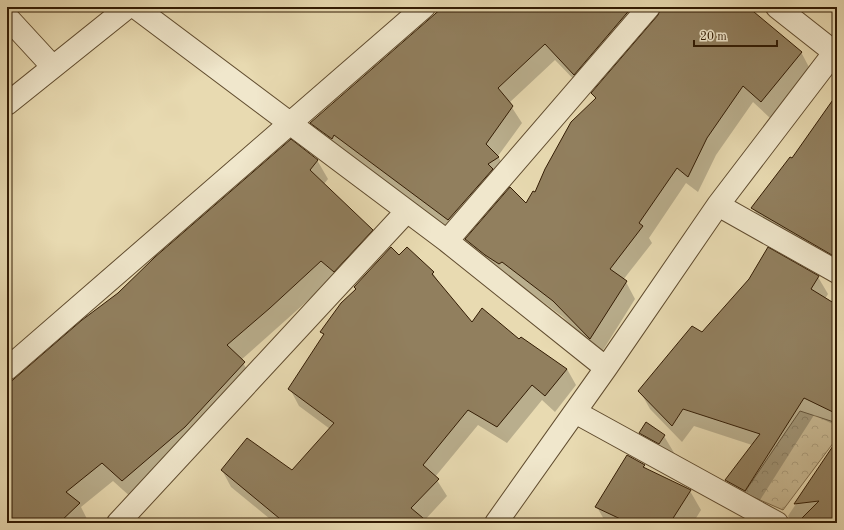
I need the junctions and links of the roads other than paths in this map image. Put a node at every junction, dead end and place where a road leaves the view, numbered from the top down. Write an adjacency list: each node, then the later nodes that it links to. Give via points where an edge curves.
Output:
1 (128, 7): 8 (street)
2 (135, 7): 10 (street)
3 (424, 7): 10 (street)
4 (649, 7): 13 (street)
5 (777, 7): 7 (street)
6 (7, 17): 8 (street)
7 (836, 50): 11 (street)
8 (53, 67): 9 (street)
9 (7, 104)
10 (290, 123): 12 (street); 16 (street)
11 (718, 205): 14 (street); 15 (street)
12 (407, 211): 13 (street); 19 (street)
13 (447, 242): 15 (street)
14 (837, 272)
15 (606, 368): 17 (street)
16 (7, 369)
17 (575, 412): 18 (street); 20 (street)
18 (751, 517): 21 (street)
19 (118, 523)
20 (496, 523)
21 (777, 523)

